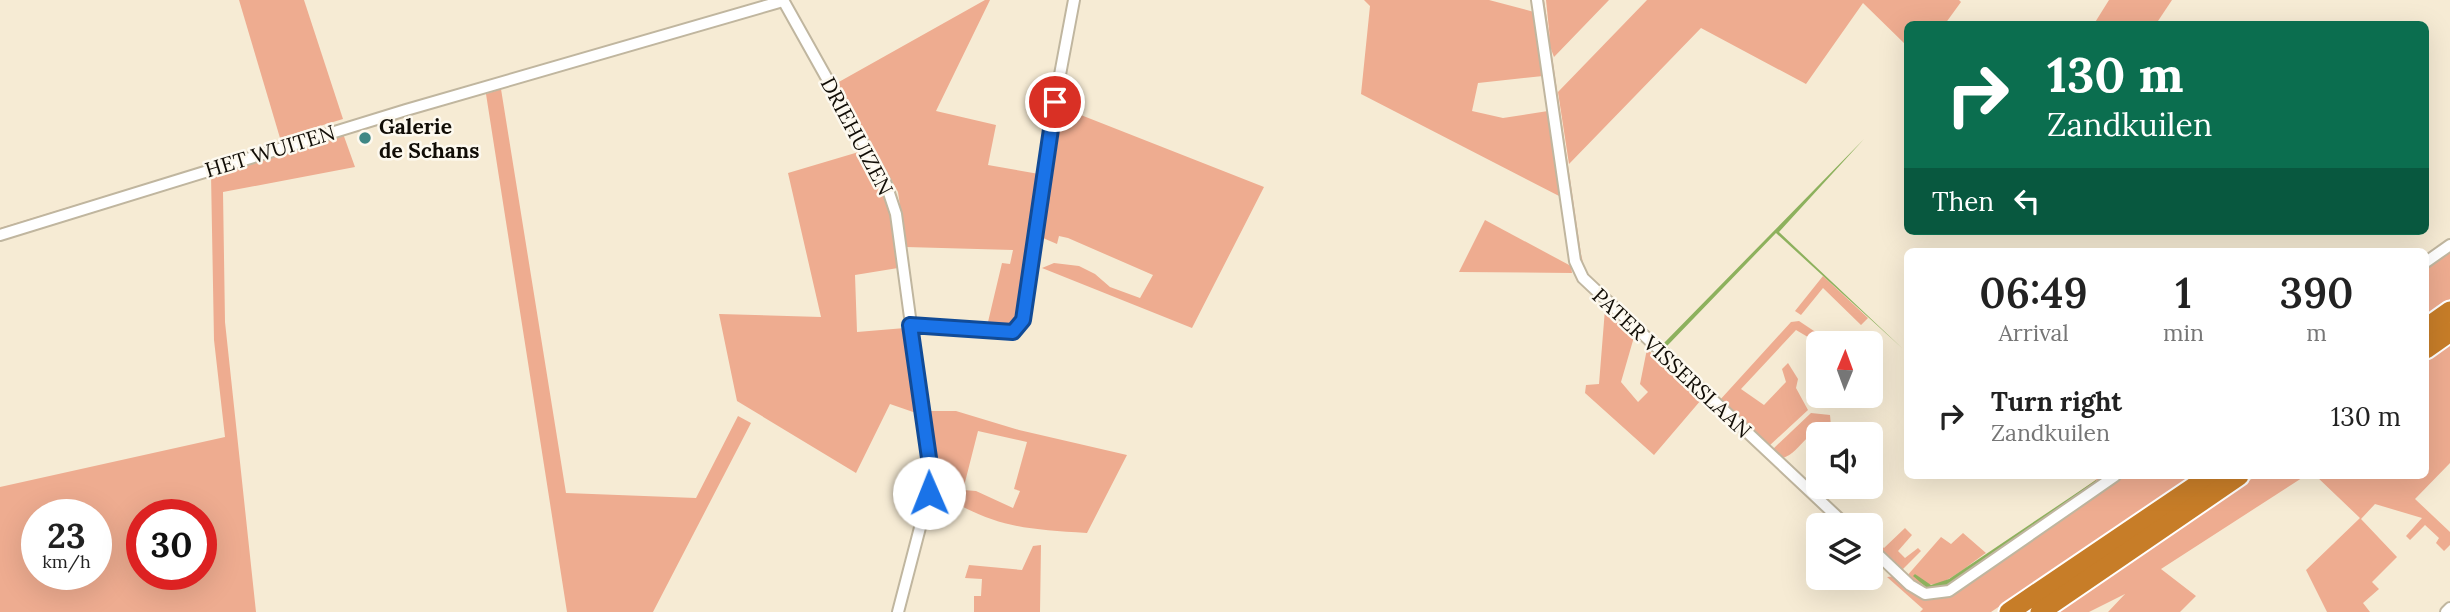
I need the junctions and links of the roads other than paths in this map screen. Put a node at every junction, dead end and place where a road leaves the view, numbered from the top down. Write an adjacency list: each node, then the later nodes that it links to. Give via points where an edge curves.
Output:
1 (783, 0): 4 (street, HET WUITEN); 8 (street, DRIEHUIZEN, via 886,184 896,214)
2 (1074, 0): 8 (street, via 1023,320 1013,332)
3 (1537, 0): 15 (street, PATER VISSERSLAAN, via 1575,261 1583,278)
4 (0, 234)
5 (2450, 245): 6 (street)
6 (2429, 260)
7 (2450, 311): 9 (highway)
8 (910, 325): 17 (street, DRIEHUIZEN, via 930,465 929,493)
9 (2429, 326)
10 (2450, 332): 11 (highway)
11 (2429, 347)
12 (2111, 479): 16 (street, via 1949,591 1925,594)
13 (2206, 479): 18 (highway)
14 (2235, 479): 19 (highway)
15 (1833, 513)
16 (1883, 559)
17 (898, 612)
18 (2009, 612)
19 (2039, 612)

